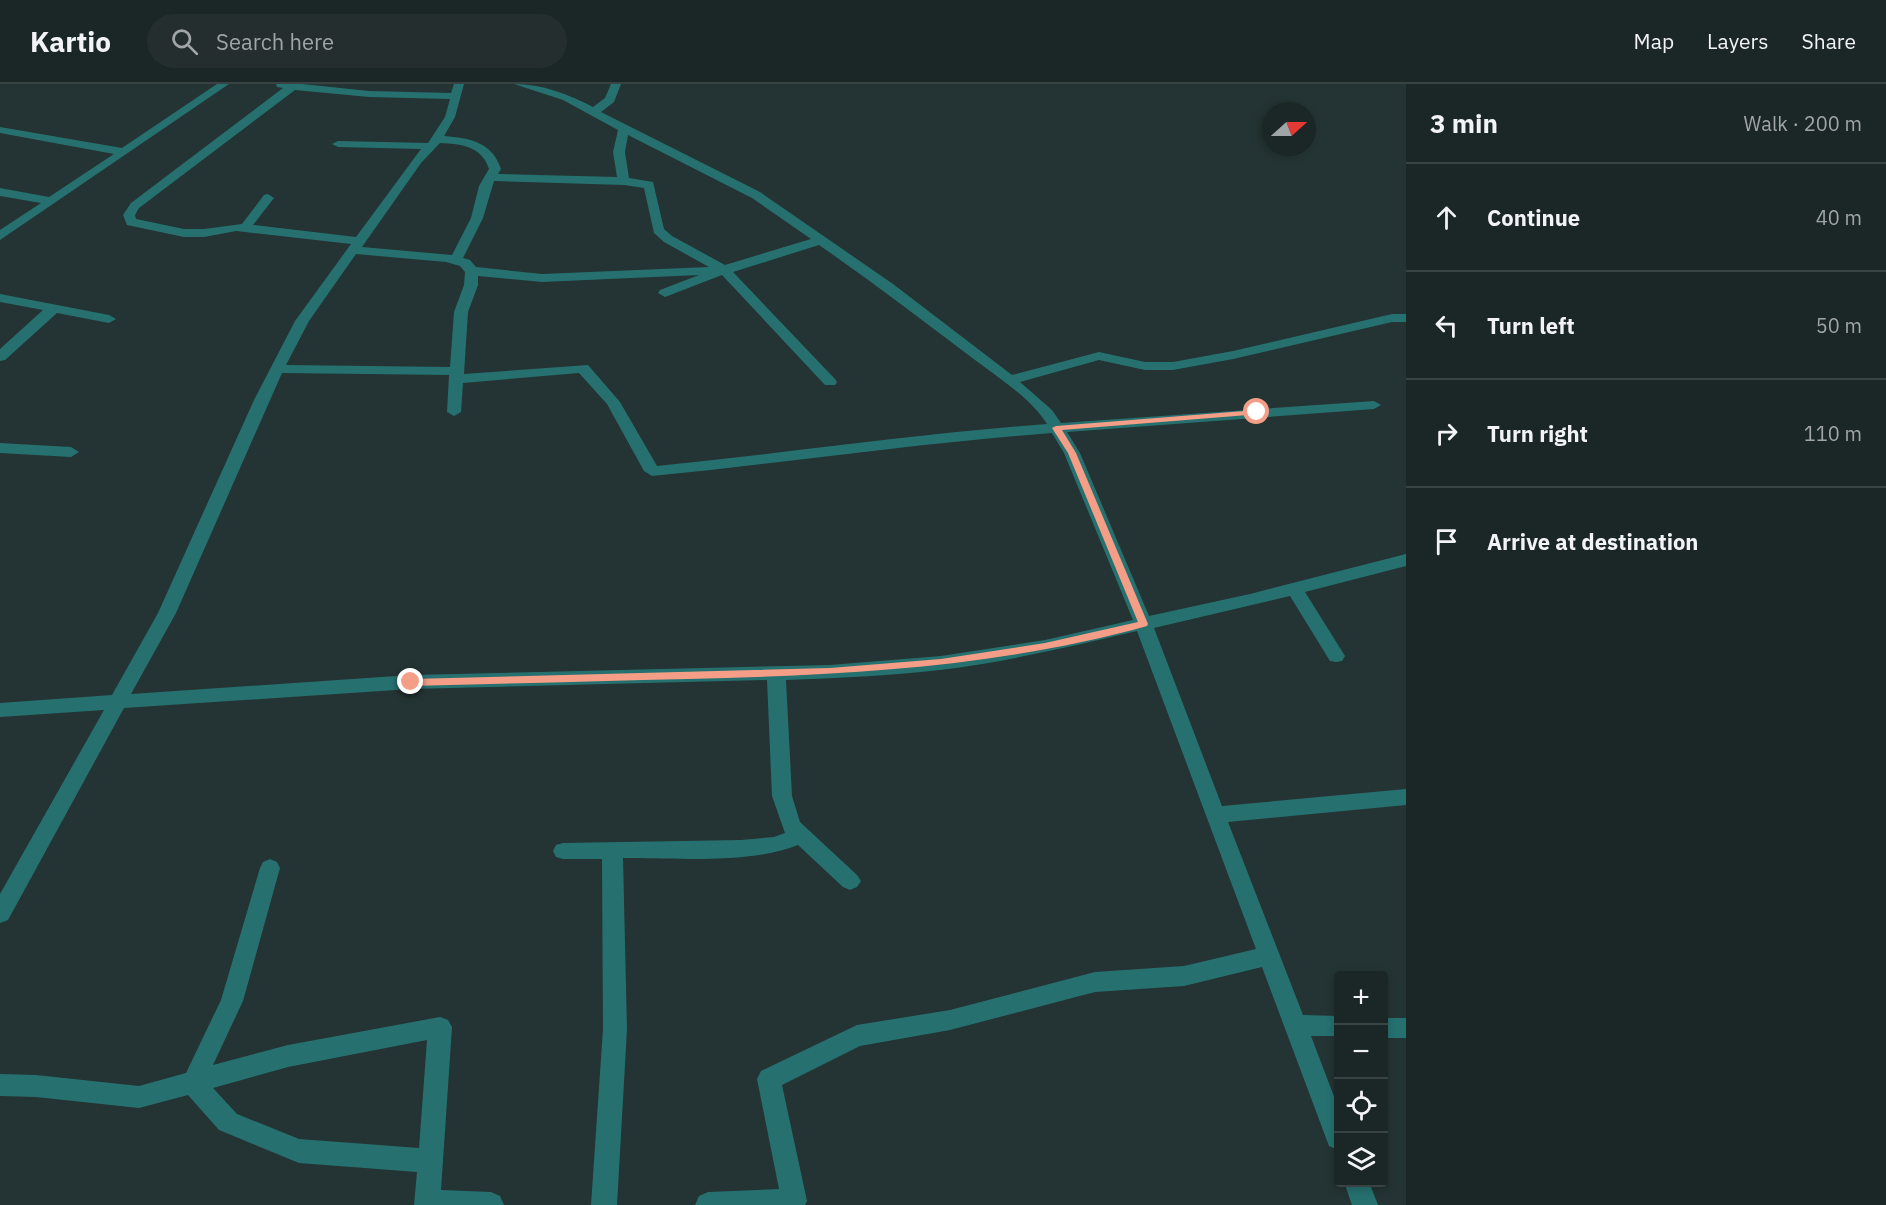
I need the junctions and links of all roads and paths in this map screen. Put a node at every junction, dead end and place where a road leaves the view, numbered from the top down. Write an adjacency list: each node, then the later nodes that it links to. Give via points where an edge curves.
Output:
1 (224, 84): 12 (street)
2 (276, 84): 5 (street)
3 (519, 84): 7 (street, via 567,98)
4 (616, 84): 7 (street, via 610,100)
5 (293, 86): 6 (street, via 369,94); 18 (street, via 164,183 129,215 131,222 184,232)
6 (457, 90): 10 (street, via 450,117)
7 (593, 112): 8 (street)
8 (624, 129): 14 (street, via 619,152); 20 (street, via 756,195)
9 (0, 130): 12 (street)
10 (434, 142): 11 (street); 13 (street, via 468,142 482,147 493,158 495,169); 21 (street)
11 (338, 144)
12 (124, 152): 17 (street)
13 (491, 177): 14 (street); 22 (street, via 477,218)
14 (624, 181): 23 (street, via 649,185 658,230 668,239)
15 (0, 192): 17 (street)
16 (268, 198): 18 (street)
17 (51, 201): 19 (street)
18 (245, 228): 21 (street)
19 (0, 236)
20 (822, 240): 23 (street); 33 (street)
21 (355, 245): 22 (street); 31 (street, via 302,321)
22 (456, 260): 24 (street)
23 (724, 270): 24 (street, via 542,278); 25 (street); 34 (street)
24 (472, 271): 32 (street, via 461,312)
25 (665, 293)
26 (0, 298): 27 (street)
27 (54, 309): 29 (street); 30 (street)
28 (1406, 318): 33 (street, via 1173,366 1145,366 1099,357)
29 (109, 319)
30 (0, 357)
31 (277, 369): 32 (street); 45 (street, via 167,613)
32 (456, 375): 36 (street); 37 (street, via 584,368 613,402 652,471)
33 (1010, 380): 37 (street, via 1047,413)
34 (830, 382)
35 (1374, 405): 37 (street)
36 (454, 412)
37 (1056, 428): 42 (street, via 1072,453)
38 (0, 448): 39 (street)
39 (71, 452)
40 (1406, 560): 41 (street)
41 (1294, 589): 42 (street); 43 (street)
42 (1143, 624): 44 (street, via 1045,646 941,663); 48 (street)
43 (1336, 656)
44 (776, 673): 45 (street, via 411,682); 49 (street, via 782,796 791,826)
45 (117, 704): 46 (street); 54 (street)
46 (0, 710)
47 (1406, 797): 48 (street)
48 (1215, 815): 55 (street)
49 (800, 835): 50 (street, via 776,845 741,848); 53 (street)
50 (612, 850): 51 (street); 67 (street, via 615,1029)
51 (563, 851)
52 (270, 868): 60 (street, via 232,1001)
53 (850, 881)
54 (0, 914)
55 (1268, 956): 56 (street); 68 (street, via 1184,976 1095,982 950,1020 857,1036 769,1079 794,1201)
56 (1294, 1025): 57 (street); 62 (street)
57 (1334, 1026)
58 (1388, 1028): 59 (street)
59 (1406, 1028)
60 (193, 1083): 61 (street, via 140,1097); 63 (street, via 228,1122 299,1151); 63 (street, via 288,1056 440,1027)
61 (0, 1085)
62 (1336, 1133)
63 (430, 1161): 65 (street)
64 (1358, 1187): 69 (street)
65 (427, 1204): 66 (street)
66 (491, 1205)
67 (604, 1205)
68 (708, 1205)
69 (1365, 1205)

